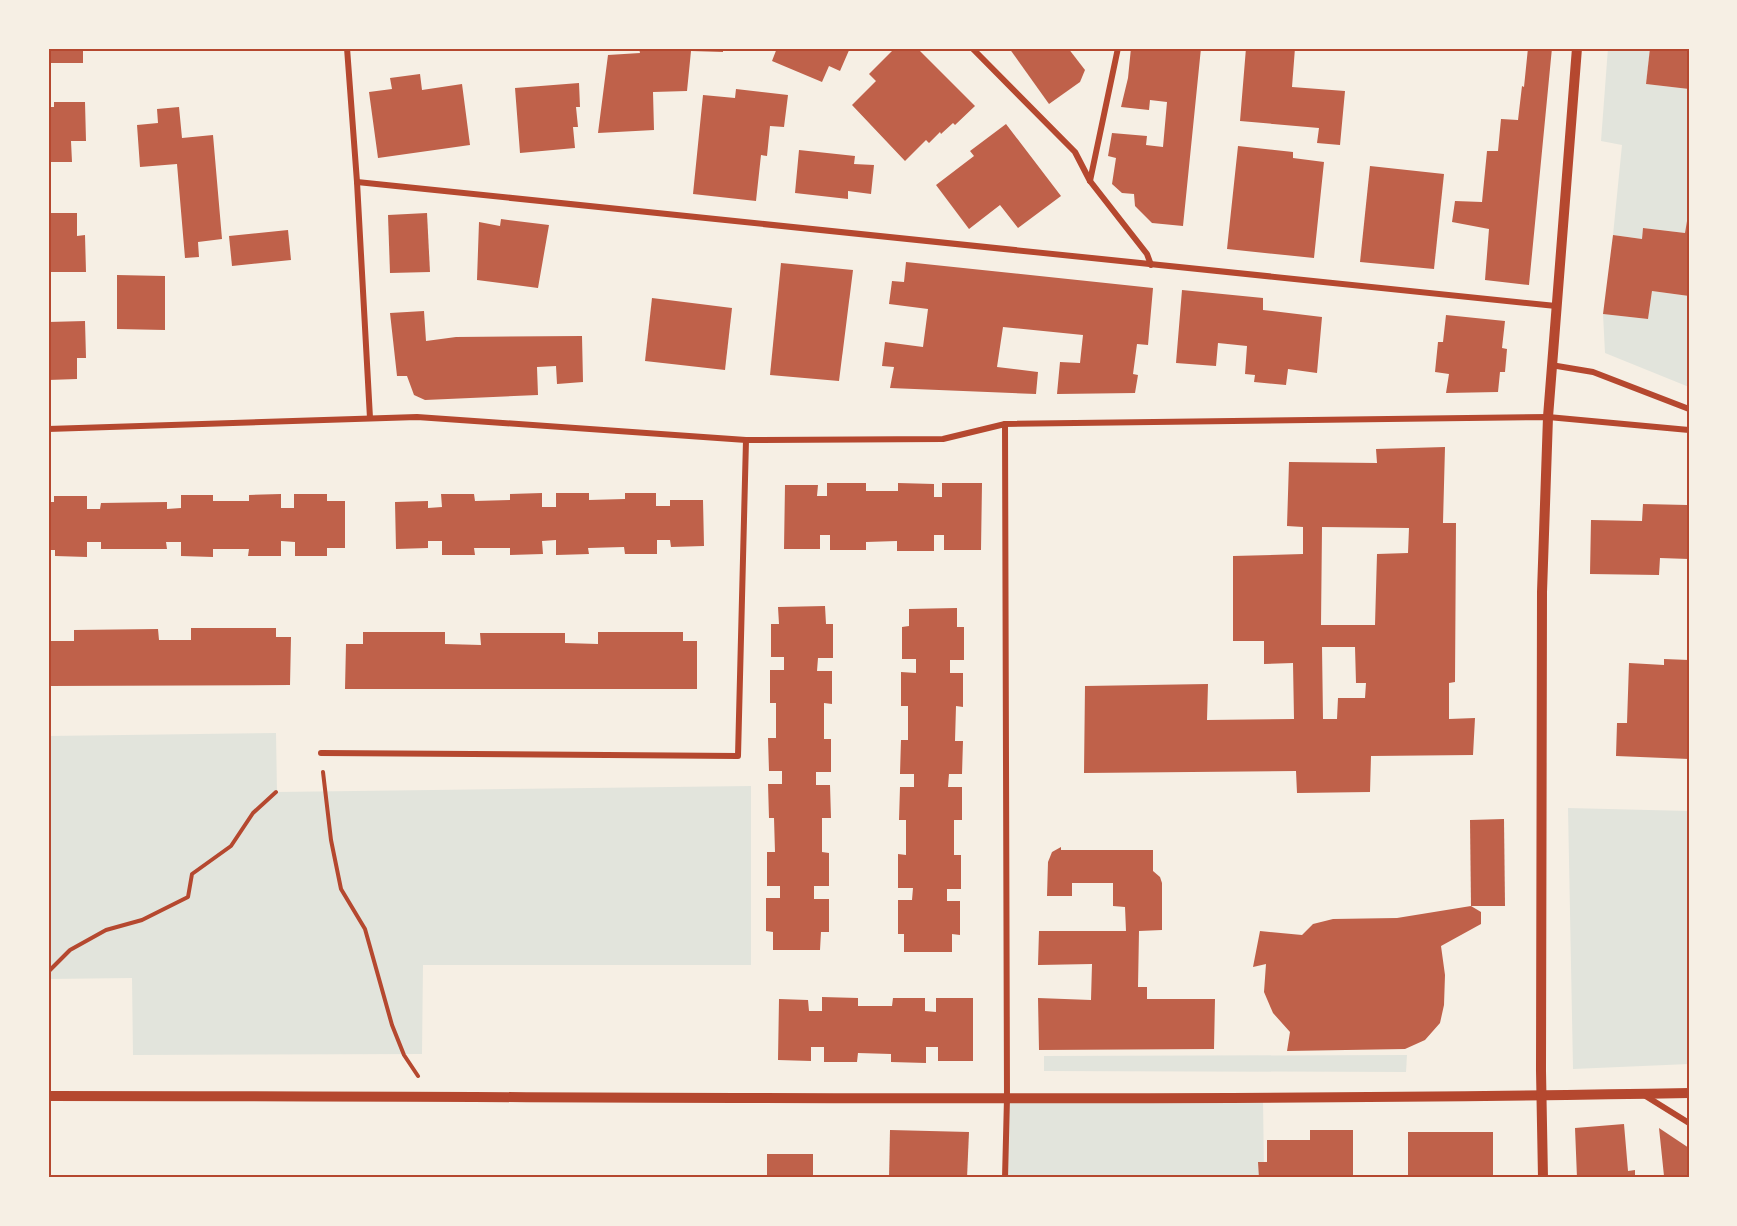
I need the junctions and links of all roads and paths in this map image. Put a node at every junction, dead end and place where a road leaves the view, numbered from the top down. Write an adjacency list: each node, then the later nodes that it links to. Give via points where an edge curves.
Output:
1 (347, 48): 6 (street)
2 (972, 48): 5 (street, via 1075,152)
3 (1118, 48): 5 (street)
4 (1577, 48): 8 (street)
5 (1090, 181): 7 (street, via 1147,254)
6 (357, 182): 7 (street); 12 (street)
7 (1151, 265): 8 (street)
8 (1556, 306): 9 (street)
9 (1551, 365): 10 (street, via 1593,372); 11 (street)
10 (1689, 409)
11 (1548, 417): 13 (street); 15 (street); 23 (street, via 1542,592)
12 (370, 418): 14 (street); 16 (street, via 417,417)
13 (1005, 424): 16 (street, via 943,439); 25 (street)
14 (48, 429)
15 (1689, 430)
16 (746, 440): 17 (street, via 738,756)
17 (321, 753): 24 (path, via 341,889 365,929 404,1054)
18 (276, 792): 19 (path, via 253,813 231,846 192,874 188,897 142,920 106,930 70,950)
19 (48, 972)
20 (1689, 1093): 21 (street)
21 (1641, 1094): 23 (street); 26 (street)
22 (48, 1096): 24 (street)
23 (1541, 1096): 25 (street); 28 (street)
24 (432, 1097): 25 (street)
25 (1007, 1098): 27 (street)
26 (1689, 1123)
27 (1005, 1178)
28 (1543, 1178)

